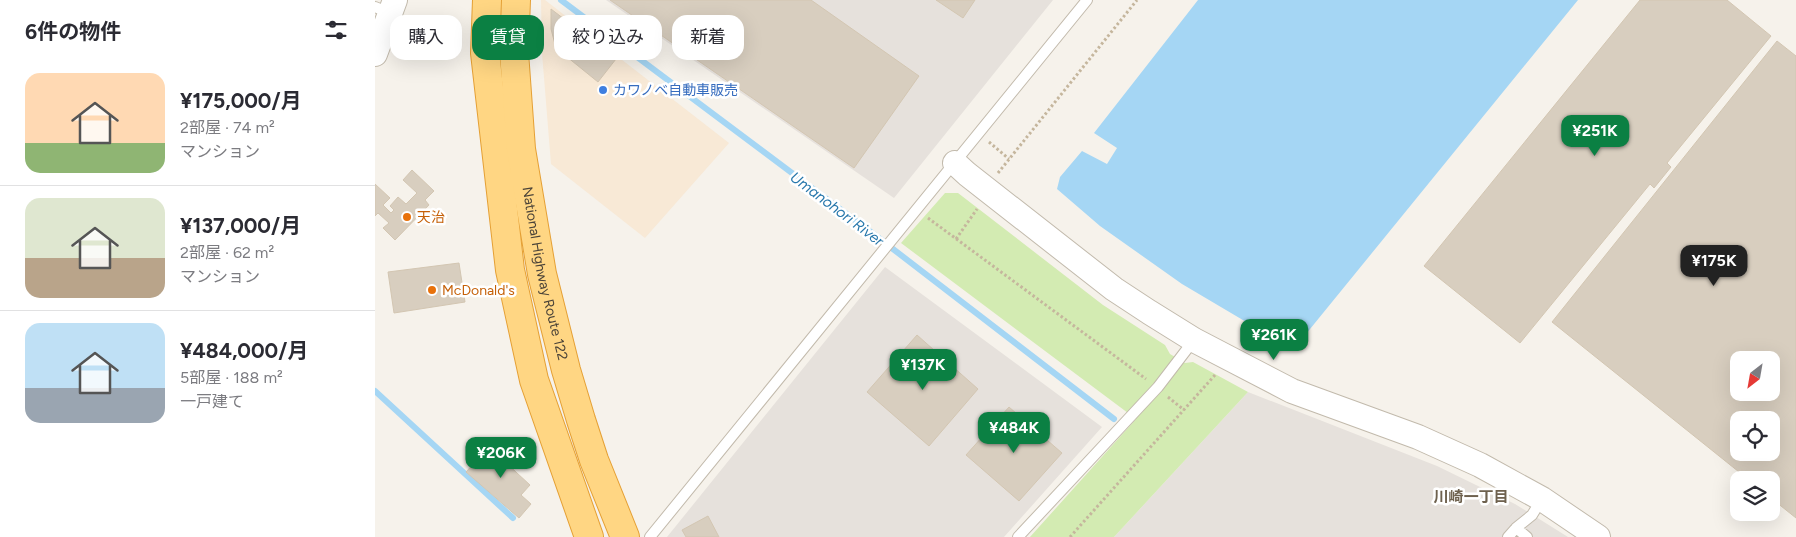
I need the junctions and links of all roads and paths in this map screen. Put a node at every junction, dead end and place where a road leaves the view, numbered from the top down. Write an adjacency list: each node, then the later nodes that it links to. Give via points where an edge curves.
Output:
1 (487, 0): 20 (highway, National Highway Route 122, via 485,53 510,270 534,380)
2 (516, 0): 21 (highway, National Highway Route 122, via 514,52 521,149 541,274 565,370 594,460)
3 (1087, 0): 9 (lane)
4 (1137, 0): 8 (path)
5 (387, 6): 6 (street)
6 (375, 54)
7 (987, 140): 8 (path)
8 (1009, 159): 10 (path)
9 (955, 163): 12 (lane); 14 (street, via 1114,288)
10 (995, 177)
11 (982, 203): 13 (path)
12 (917, 210): 13 (path); 22 (lane)
13 (956, 239): 16 (path)
14 (1194, 340): 16 (lane); 18 (street, via 1292,392 1418,437 1480,465)
15 (1219, 371): 17 (path)
16 (1158, 387): 17 (path); 23 (lane)
17 (1184, 410): 24 (path)
18 (1542, 500): 19 (lane, via 1532,515); 27 (street)
19 (1516, 528): 25 (lane); 26 (lane)
20 (589, 537)
21 (625, 537)
22 (651, 537)
23 (1018, 537)
24 (1070, 537)
25 (1508, 537)
26 (1527, 537)
27 (1598, 537)

